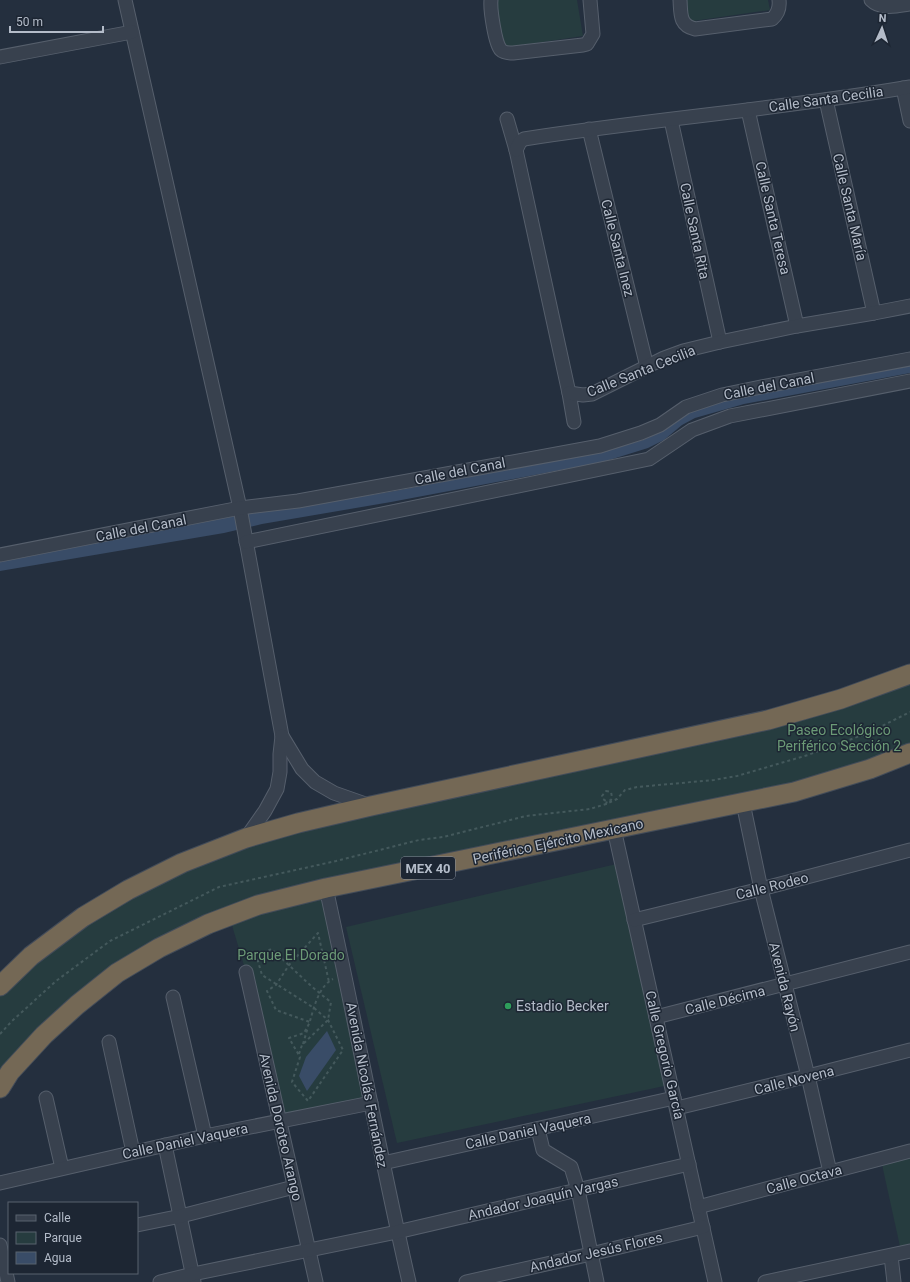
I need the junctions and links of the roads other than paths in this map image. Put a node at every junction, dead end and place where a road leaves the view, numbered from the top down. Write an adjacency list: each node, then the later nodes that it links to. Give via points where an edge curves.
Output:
1 (125, 0): 8 (street)
2 (491, 0): 3 (street, via 497,44 500,49 513,53 587,44 593,34)
3 (590, 0)
4 (680, 0): 5 (street, via 684,24 695,29 772,19 777,14)
5 (779, 0)
6 (874, 3): 7 (street, via 888,6)
7 (910, 4)
8 (132, 32): 9 (street); 27 (street)
9 (0, 57)
10 (906, 88): 11 (street, Calle Santa Cecilia); 15 (street, Calle Santa Cecilia)
11 (826, 100): 12 (street, Calle Santa Cecilia); 19 (street, Calle Santa María)
12 (748, 110): 14 (street, Calle Santa Cecilia); 20 (street, Calle Santa Teresa)
13 (507, 119): 17 (street, Calle Santa Cecilia)
14 (671, 120): 16 (street, Calle Santa Cecilia); 21 (street, Calle Santa Rita)
15 (910, 121)
16 (589, 129): 17 (street, Calle Santa Cecilia, via 524,139); 23 (street, Calle Santa Inez)
17 (516, 150): 25 (street, Calle Santa Cecilia)
18 (910, 306): 19 (street, Calle Santa Cecilia)
19 (874, 313): 20 (street, Calle Santa Cecilia)
20 (797, 326): 21 (street, Calle Santa Cecilia)
21 (720, 342): 23 (street, Calle Santa Cecilia, via 683,351)
22 (910, 359): 27 (street, Calle del Canal, via 722,395 686,407 660,425 641,433 600,446 298,501)
23 (647, 367): 25 (street, Calle Santa Cecilia, via 592,394)
24 (910, 381): 28 (street, via 730,416 692,430 649,460)
25 (569, 393): 26 (street)
26 (574, 422)
27 (240, 508): 28 (street); 29 (street, Calle del Canal)
28 (246, 542): 31 (street)
29 (0, 555)
30 (910, 674): 34 (highway, via 841,699 768,720)
31 (282, 736): 34 (street, via 302,769 315,782 334,793); 36 (street, via 277,789)
32 (910, 753): 33 (highway, Periférico Ejército Mexicano / MEX 40, via 794,792)
33 (742, 803): 35 (highway, Periférico Ejército Mexicano / MEX 40); 39 (street, Avenida Rayón)
34 (371, 806): 36 (highway)
35 (614, 829): 38 (highway, Periférico Ejército Mexicano / MEX 40); 40 (street, Calle Gregorio García)
36 (246, 838): 44 (highway, via 182,863 128,890 83,917 31,956)
37 (910, 850): 39 (street, Calle Rodeo)
38 (326, 888): 50 (highway, Periférico Ejército Mexicano / MEX 40, via 258,905 208,924 159,948 117,973 44,1035 10,1072); 52 (street, Avenida Nicolás Fernández)
39 (761, 889): 40 (street, Calle Rodeo); 43 (street, Avenida Rayón)
40 (634, 920): 46 (street, Calle Gregorio García)
41 (910, 952): 43 (street, Calle Décima)
42 (246, 972): 54 (street, Avenida Doroteo Arango)
43 (784, 985): 46 (street, Calle Décima); 49 (street, Avenida Rayón)
44 (0, 986)
45 (173, 997): 56 (street)
46 (656, 1018): 53 (street, Calle Gregorio García)
47 (109, 1042): 59 (street)
48 (910, 1050): 49 (street, Calle Novena)
49 (808, 1076): 53 (street, Calle Novena); 63 (street, Avenida Rayón)
50 (0, 1088)
51 (46, 1098): 62 (street)
52 (370, 1103): 54 (street, Calle Daniel Vaquera); 60 (street, Avenida Nicolás Fernández)
53 (676, 1103): 55 (street, Calle Daniel Vaquera); 61 (street, Calle Gregorio García)
54 (279, 1121): 56 (street, Calle Daniel Vaquera); 65 (street, Avenida Doroteo Arango)
55 (538, 1129): 60 (street, Calle Daniel Vaquera); 66 (street, via 543,1150 571,1167)
56 (205, 1136): 57 (street, Calle Daniel Vaquera)
57 (165, 1145): 59 (street, Calle Daniel Vaquera); 68 (street)
58 (910, 1151): 63 (street, Calle Octava)
59 (133, 1152): 62 (street, Calle Daniel Vaquera)
60 (383, 1162): 71 (street, Avenida Nicolás Fernández)
61 (689, 1164): 66 (street, Andador Joaquín Vargas); 67 (street, Calle Gregorio García)
62 (62, 1168): 64 (street, Calle Daniel Vaquera)
63 (830, 1172): 67 (street, Calle Octava)
64 (0, 1183)
65 (294, 1187): 68 (street); 72 (street, Avenida Doroteo Arango)
66 (578, 1190): 71 (street, Andador Joaquín Vargas); 75 (street)
67 (698, 1206): 70 (street, Calle Gregorio García)
68 (181, 1216): 69 (street); 77 (street)
69 (138, 1225)
70 (703, 1227): 75 (street, Andador Jesús Flores); 84 (street, Calle Gregorio García)
71 (397, 1232): 72 (street, Andador Joaquín Vargas); 81 (street, Avenida Nicolás Fernández)
72 (308, 1250): 77 (street, Andador Joaquín Vargas); 80 (street, Avenida Doroteo Arango)
73 (4, 1251): 78 (street)
74 (910, 1251): 76 (street)
75 (591, 1254): 82 (street, Andador Jesús Flores); 83 (street)
76 (891, 1256): 85 (street); 86 (street)
77 (194, 1278): 79 (street, Andador Joaquín Vargas)
78 (8, 1282)
79 (160, 1282)
80 (316, 1282)
81 (409, 1282)
82 (466, 1282)
83 (598, 1282)
84 (715, 1282)
85 (765, 1282)
86 (894, 1282)

